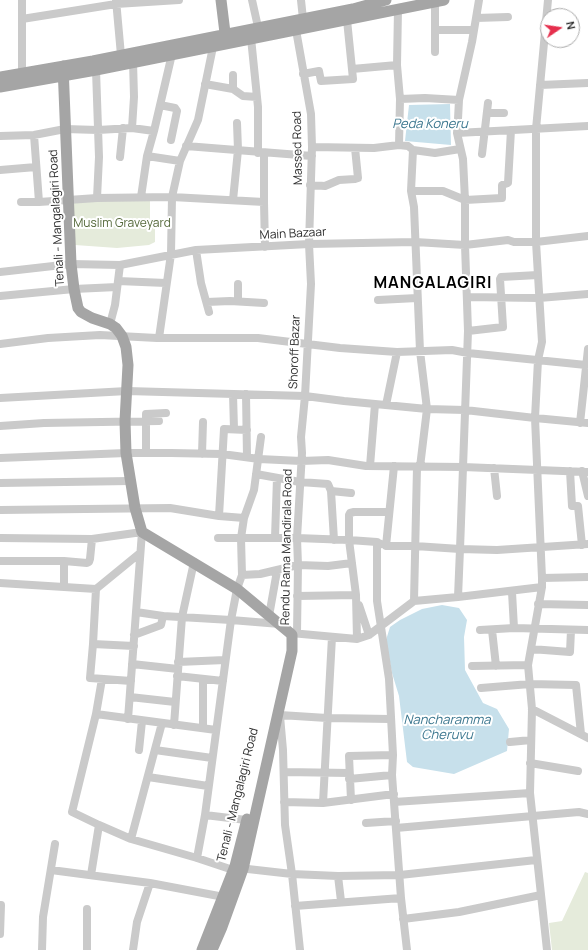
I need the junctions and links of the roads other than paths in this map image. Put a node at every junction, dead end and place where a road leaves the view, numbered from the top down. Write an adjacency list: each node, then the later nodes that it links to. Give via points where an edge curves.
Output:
1 (22, 0): 16 (street)
2 (179, 0): 10 (street)
3 (221, 0): 23 (main road)
4 (252, 0): 18 (street)
5 (301, 0): 14 (street)
6 (386, 0): 11 (main road)
7 (479, 0): 15 (street)
8 (548, 0): 38 (street)
9 (439, 1): 12 (main road); 20 (street)
10 (116, 2): 16 (street); 26 (street)
11 (353, 4): 14 (main road)
12 (398, 9): 17 (main road); 28 (street)
13 (508, 17): 15 (street)
14 (303, 18): 18 (main road)
15 (476, 18): 21 (street)
16 (22, 19): 32 (street)
17 (347, 20): 19 (main road); 29 (street)
18 (258, 27): 23 (main road)
19 (296, 30): 22 (main road); 33 (street, Massed Road)
20 (435, 30): 21 (street); 24 (street)
21 (474, 30): 43 (street)
22 (251, 38): 23 (main road); 41 (street)
23 (220, 39): 25 (main road); 26 (main road); 37 (street)
24 (436, 52)
25 (172, 54): 27 (main road); 45 (street)
26 (121, 55): 31 (main road)
27 (133, 61): 30 (main road); 51 (street)
28 (397, 65): 29 (street); 42 (street)
29 (352, 69): 33 (street, via 353,79 321,81 319,71)
30 (96, 70): 31 (main road); 54 (street)
31 (63, 71): 32 (main road); 39 (main road); 52 (main road, Tenali - Mangalagiri Road)
32 (22, 72): 35 (main road)
33 (303, 74): 64 (street, Massed Road, via 311,114)
34 (233, 75): 40 (street)
35 (0, 77)
36 (588, 83): 38 (street)
37 (205, 84): 40 (street); 63 (street, via 198,120)
38 (540, 85): 53 (street)
39 (0, 87)
40 (233, 89): 41 (street, via 243,96)
41 (257, 97): 69 (street)
42 (400, 99): 43 (street); 62 (street)
43 (459, 100): 58 (street)
44 (488, 103): 46 (street)
45 (160, 105): 56 (street); 61 (street, via 177,111)
46 (487, 113): 47 (street); 57 (street)
47 (504, 113)
48 (237, 123): 67 (street)
49 (588, 126): 53 (street)
50 (123, 128): 51 (street); 54 (street); 73 (street)
51 (132, 128): 56 (street)
52 (66, 129): 54 (street); 59 (street); 84 (main road, Tenali - Mangalagiri Road)
53 (536, 129): 55 (street); 90 (street)
54 (98, 130): 81 (street)
55 (511, 130): 57 (street); 83 (street, via 508,183 502,184 502,198)
56 (154, 131): 71 (street)
57 (484, 132): 58 (street); 70 (street)
58 (457, 133): 66 (street)
59 (34, 135): 60 (street); 75 (street)
60 (0, 136)
61 (171, 140)
62 (399, 145): 65 (street); 68 (street, via 408,146)
63 (186, 146): 67 (street); 74 (street)
64 (312, 147): 65 (street); 72 (street, Massed Road)
65 (355, 148): 77 (street, via 358,178 339,180 325,186)
66 (460, 149): 68 (street, via 435,153); 83 (street, via 463,159)
67 (238, 150): 69 (street); 82 (street)
68 (413, 150): 78 (street)
69 (261, 153): 72 (street); 87 (street)
70 (482, 154)
71 (147, 156): 74 (street); 79 (street)
72 (312, 156): 77 (street, Massed Road)
73 (120, 157)
74 (180, 161): 80 (street)
75 (36, 167): 76 (street); 86 (street)
76 (0, 170)
77 (310, 185): 91 (street, Massed Road)
78 (412, 191): 83 (street, via 443,191); 89 (street)
79 (141, 197): 80 (street); 81 (street)
80 (172, 197): 82 (street); 95 (street)
81 (98, 198): 84 (street)
82 (233, 200): 87 (street)
83 (465, 200): 92 (street)
84 (69, 201): 86 (street); 96 (main road, Tenali - Mangalagiri Road)
85 (21, 202): 86 (street)
86 (39, 202)
87 (264, 202): 93 (street)
88 (588, 236): 90 (street, Main Bazaar)
89 (415, 242): 91 (street, Main Bazaar); 92 (street, Main Bazaar); 108 (street)
90 (536, 242): 92 (street, Main Bazaar, via 508,240); 99 (street)
91 (309, 244): 93 (street, Main Bazaar); 120 (street, Shoroff Bazar, via 311,284)
92 (465, 245): 106 (street)
93 (265, 247): 94 (street, Main Bazaar)
94 (196, 250): 95 (street, Main Bazaar); 112 (street)
95 (171, 254): 97 (street, Main Bazaar); 100 (street)
96 (71, 264): 97 (street, Main Bazaar); 98 (street, Main Bazaar); 103 (main road, Tenali - Mangalagiri Road)
97 (120, 265): 101 (street)
98 (0, 272)
99 (538, 275): 107 (street, via 501,277); 109 (street)
100 (166, 283): 101 (street); 118 (street)
101 (117, 284): 103 (street); 115 (street)
102 (238, 284): 111 (street)
103 (74, 289): 105 (street); 115 (main road, Tenali - Mangalagiri Road, via 81,312)
104 (588, 294): 109 (street)
105 (0, 296)
106 (467, 297): 107 (street); 116 (street)
107 (501, 297): 109 (street); 116 (street, via 502,328)
108 (417, 298): 110 (street); 122 (street)
109 (539, 298): 125 (street, via 542,342)
110 (378, 300)
111 (238, 301): 112 (street); 113 (street)
112 (207, 302): 114 (street)
113 (264, 303)
114 (208, 312)
115 (110, 324): 117 (main road, Tenali - Mangalagiri Road)
116 (468, 331): 124 (street)
117 (122, 336): 118 (street); 119 (street, via 83,336); 127 (main road, via 126,347)
118 (159, 338): 120 (street, via 258,338)
119 (0, 344)
120 (308, 344): 123 (street); 130 (street, Shoroff Bazar)
121 (588, 349): 126 (street)
122 (420, 350): 123 (street); 124 (street); 134 (street)
123 (397, 352): 133 (street)
124 (468, 353): 125 (street); 135 (street)
125 (538, 360): 126 (street); 137 (street)
126 (586, 365): 142 (street)
127 (127, 391): 128 (street); 131 (street); 138 (main road)
128 (233, 394): 129 (street); 144 (street)
129 (246, 394): 130 (street); 145 (street)
130 (305, 396): 132 (street); 154 (street, Shoroff Bazar)
131 (0, 398)
132 (375, 404): 133 (street); 155 (street)
133 (386, 405): 134 (street)
134 (427, 409): 135 (street); 158 (street)
135 (465, 410): 137 (street); 157 (street)
136 (166, 413): 140 (street, via 146,414)
137 (535, 418): 142 (street); 160 (street)
138 (125, 421): 140 (street); 143 (street); 147 (main road)
139 (159, 421): 140 (street)
140 (146, 422): 148 (street)
141 (203, 422): 149 (street)
142 (584, 423)
143 (0, 426)
144 (234, 429): 145 (street); 150 (street, via 224,429)
145 (247, 430): 151 (street)
146 (261, 437): 153 (street)
147 (126, 453): 148 (street); 152 (street); 165 (main road)
148 (146, 453): 149 (street)
149 (202, 454): 150 (street)
150 (222, 454): 151 (street); 175 (street)
151 (247, 457): 153 (street)
152 (0, 458)
153 (259, 459): 154 (street); 163 (street)
154 (301, 461): 155 (street, via 328,460); 166 (street, Rendu Rama Mandirala Road)
155 (370, 466): 156 (street)
156 (394, 466): 158 (street); 174 (street)
157 (463, 466): 158 (street); 159 (street); 191 (street)
158 (418, 467): 189 (street)
159 (494, 468): 160 (street); 170 (street)
160 (538, 470): 161 (street); 190 (street)
161 (570, 471): 162 (street); 187 (street, via 572,506 578,506)
162 (585, 472): 171 (street)
163 (256, 474): 164 (street); 176 (street, via 254,490)
164 (277, 478): 166 (street); 181 (street)
165 (130, 482): 167 (street); 172 (main road)
166 (300, 482): 168 (street, via 328,484); 182 (street, Rendu Rama Mandirala Road)
167 (0, 483)
168 (331, 491): 169 (street); 184 (street)
169 (351, 493)
170 (497, 496)
171 (588, 496)
172 (135, 508): 173 (street); 175 (street, via 170,508); 177 (main road)
173 (0, 510)
174 (389, 512): 185 (street, via 350,513); 188 (street)
175 (219, 516): 176 (street)
176 (244, 518): 180 (street)
177 (142, 532): 183 (street); 192 (street); 195 (main road)
178 (0, 538): 183 (street)
179 (218, 538): 180 (street)
180 (241, 538): 181 (street); 199 (street)
181 (275, 538): 182 (street)
182 (297, 538): 184 (street); 197 (street, Rendu Rama Mandirala Road)
183 (92, 539): 194 (street, via 89,562)
184 (334, 540): 185 (street)
185 (349, 540): 186 (street); 196 (street)
186 (377, 542): 188 (street); 220 (street, via 377,601)
187 (585, 544): 190 (street)
188 (386, 546): 189 (street)
189 (415, 546): 191 (street); 211 (street)
190 (541, 546): 191 (street, via 496,550); 201 (street)
191 (460, 549): 210 (street)
192 (140, 554): 205 (street); 214 (street)
193 (0, 560): 194 (street)
194 (64, 561): 203 (street)
195 (194, 562): 206 (main road); 217 (street)
196 (352, 563): 197 (street); 208 (street)
197 (298, 566): 198 (street); 209 (street, Rendu Rama Mandirala Road)
198 (277, 571): 199 (street); 216 (street)
199 (242, 575): 206 (street)
200 (588, 577): 201 (street)
201 (542, 578): 204 (street)
202 (0, 583): 203 (street)
203 (64, 587): 205 (street)
204 (542, 587): 207 (street); 212 (street)
205 (96, 589): 232 (street)
206 (237, 589): 216 (main road); 218 (street)
207 (512, 592): 210 (street); 221 (street)
208 (356, 595): 209 (street); 229 (street); 231 (street)
209 (297, 596): 227 (street, Rendu Rama Mandirala Road)
210 (458, 597): 211 (street)
211 (414, 601): 220 (street)
212 (538, 604): 213 (street); 222 (street)
213 (588, 605)
214 (136, 612): 215 (street); 228 (street)
215 (163, 616): 217 (street); 228 (street, via 161,625)
216 (269, 616): 219 (main road)
217 (182, 617): 218 (street); 241 (street)
218 (231, 620): 219 (street); 236 (street)
219 (280, 624): 227 (main road)
220 (380, 628): 229 (street); 255 (street, via 389,679)
221 (514, 628): 222 (street); 224 (street)
222 (534, 629): 225 (street); 235 (street)
223 (480, 630): 224 (street)
224 (492, 630): 240 (street)
225 (571, 630): 226 (street); 235 (street, via 570,652)
226 (588, 630)
227 (293, 633): 230 (street); 233 (main road, Tenali - Mangalagiri Road)
228 (134, 635): 234 (street)
229 (369, 635): 231 (street)
230 (332, 637): 231 (street); 253 (street)
231 (356, 639)
232 (93, 644): 234 (street); 242 (street, via 90,678)
233 (291, 644): 251 (main road, Tenali - Mangalagiri Road, via 292,651); 284 (main road, Tenali - Mangalagiri Road, via 286,651)
234 (134, 646): 237 (street)
235 (531, 649): 238 (street)
236 (225, 660): 241 (street); 244 (street)
237 (132, 664): 241 (street); 245 (street)
238 (528, 665): 240 (street); 246 (street)
239 (472, 666): 240 (street)
240 (496, 666)
241 (178, 669): 243 (street); 249 (street)
242 (102, 679): 245 (street); 252 (street)
243 (203, 679): 244 (street); 259 (street)
244 (223, 681): 260 (street)
245 (131, 682): 248 (street)
246 (530, 684): 247 (street); 250 (street); 261 (street, via 576,685)
247 (480, 688)
248 (130, 697): 249 (street); 254 (street)
249 (175, 702): 258 (street)
250 (532, 709): 261 (street); 262 (street)
251 (280, 712): 253 (street); 270 (street); 292 (main road, Tenali - Mangalagiri Road)
252 (96, 714): 254 (street); 287 (street, via 72,812)
253 (327, 718): 255 (street); 271 (street)
254 (128, 719): 256 (street)
255 (390, 719): 266 (street)
256 (142, 721): 257 (street); 264 (street)
257 (162, 723): 258 (street); 265 (street)
258 (174, 725): 259 (street)
259 (203, 728): 260 (street)
260 (216, 730): 267 (street)
261 (584, 736)
262 (531, 740): 263 (street); 268 (street)
263 (510, 742)
264 (139, 750)
265 (155, 750): 267 (street); 274 (street)
266 (392, 755): 272 (street); 273 (street, via 349,756)
267 (212, 758): 275 (street)
268 (530, 763): 269 (street); 276 (street)
269 (578, 771)
270 (284, 772): 271 (street); 279 (street)
271 (325, 773): 273 (street); 280 (street)
272 (392, 775): 273 (street); 277 (street)
273 (349, 776): 278 (street)
274 (148, 777): 275 (street); 288 (street)
275 (208, 786): 282 (street)
276 (530, 793): 277 (street); 283 (street)
277 (394, 798): 278 (street); 286 (street)
278 (351, 800): 280 (street)
279 (284, 802): 280 (street); 294 (street)
280 (323, 803)
281 (588, 814): 283 (street, via 579,812)
282 (205, 815): 284 (street); 290 (street)
283 (533, 816): 286 (street); 291 (street)
284 (246, 820): 292 (main road, Tenali - Mangalagiri Road)
285 (366, 823): 286 (street)
286 (396, 824): 296 (street)
287 (98, 825): 288 (street); 295 (street)
288 (131, 839): 290 (street)
289 (55, 844): 293 (street)
290 (197, 858): 292 (street)
291 (536, 860): 296 (street); 299 (street)
292 (237, 868): 294 (street); 300 (main road, Tenali - Mangalagiri Road); 312 (main road, Tenali - Mangalagiri Road, via 222,927)
293 (51, 870): 295 (street); 308 (street, via 43,917)
294 (292, 874): 297 (street); 304 (street)
295 (91, 875): 298 (street)
296 (400, 875): 297 (street); 301 (street)
297 (338, 876): 302 (street)
298 (150, 883): 300 (street); 310 (street, via 137,922)
299 (541, 895): 306 (street, via 459,912); 315 (street)
300 (224, 897): 311 (main road, Tenali - Mangalagiri Road)
301 (401, 898): 302 (street); 306 (street)
302 (341, 901): 304 (street)
303 (1, 905): 307 (street)
304 (295, 906): 313 (street)
305 (87, 909): 309 (street)
306 (403, 919): 314 (street)
307 (0, 934)
308 (42, 950)
309 (87, 950)
310 (134, 950)
311 (202, 950)
312 (212, 950)
313 (300, 950)
314 (407, 950)
315 (547, 950)

